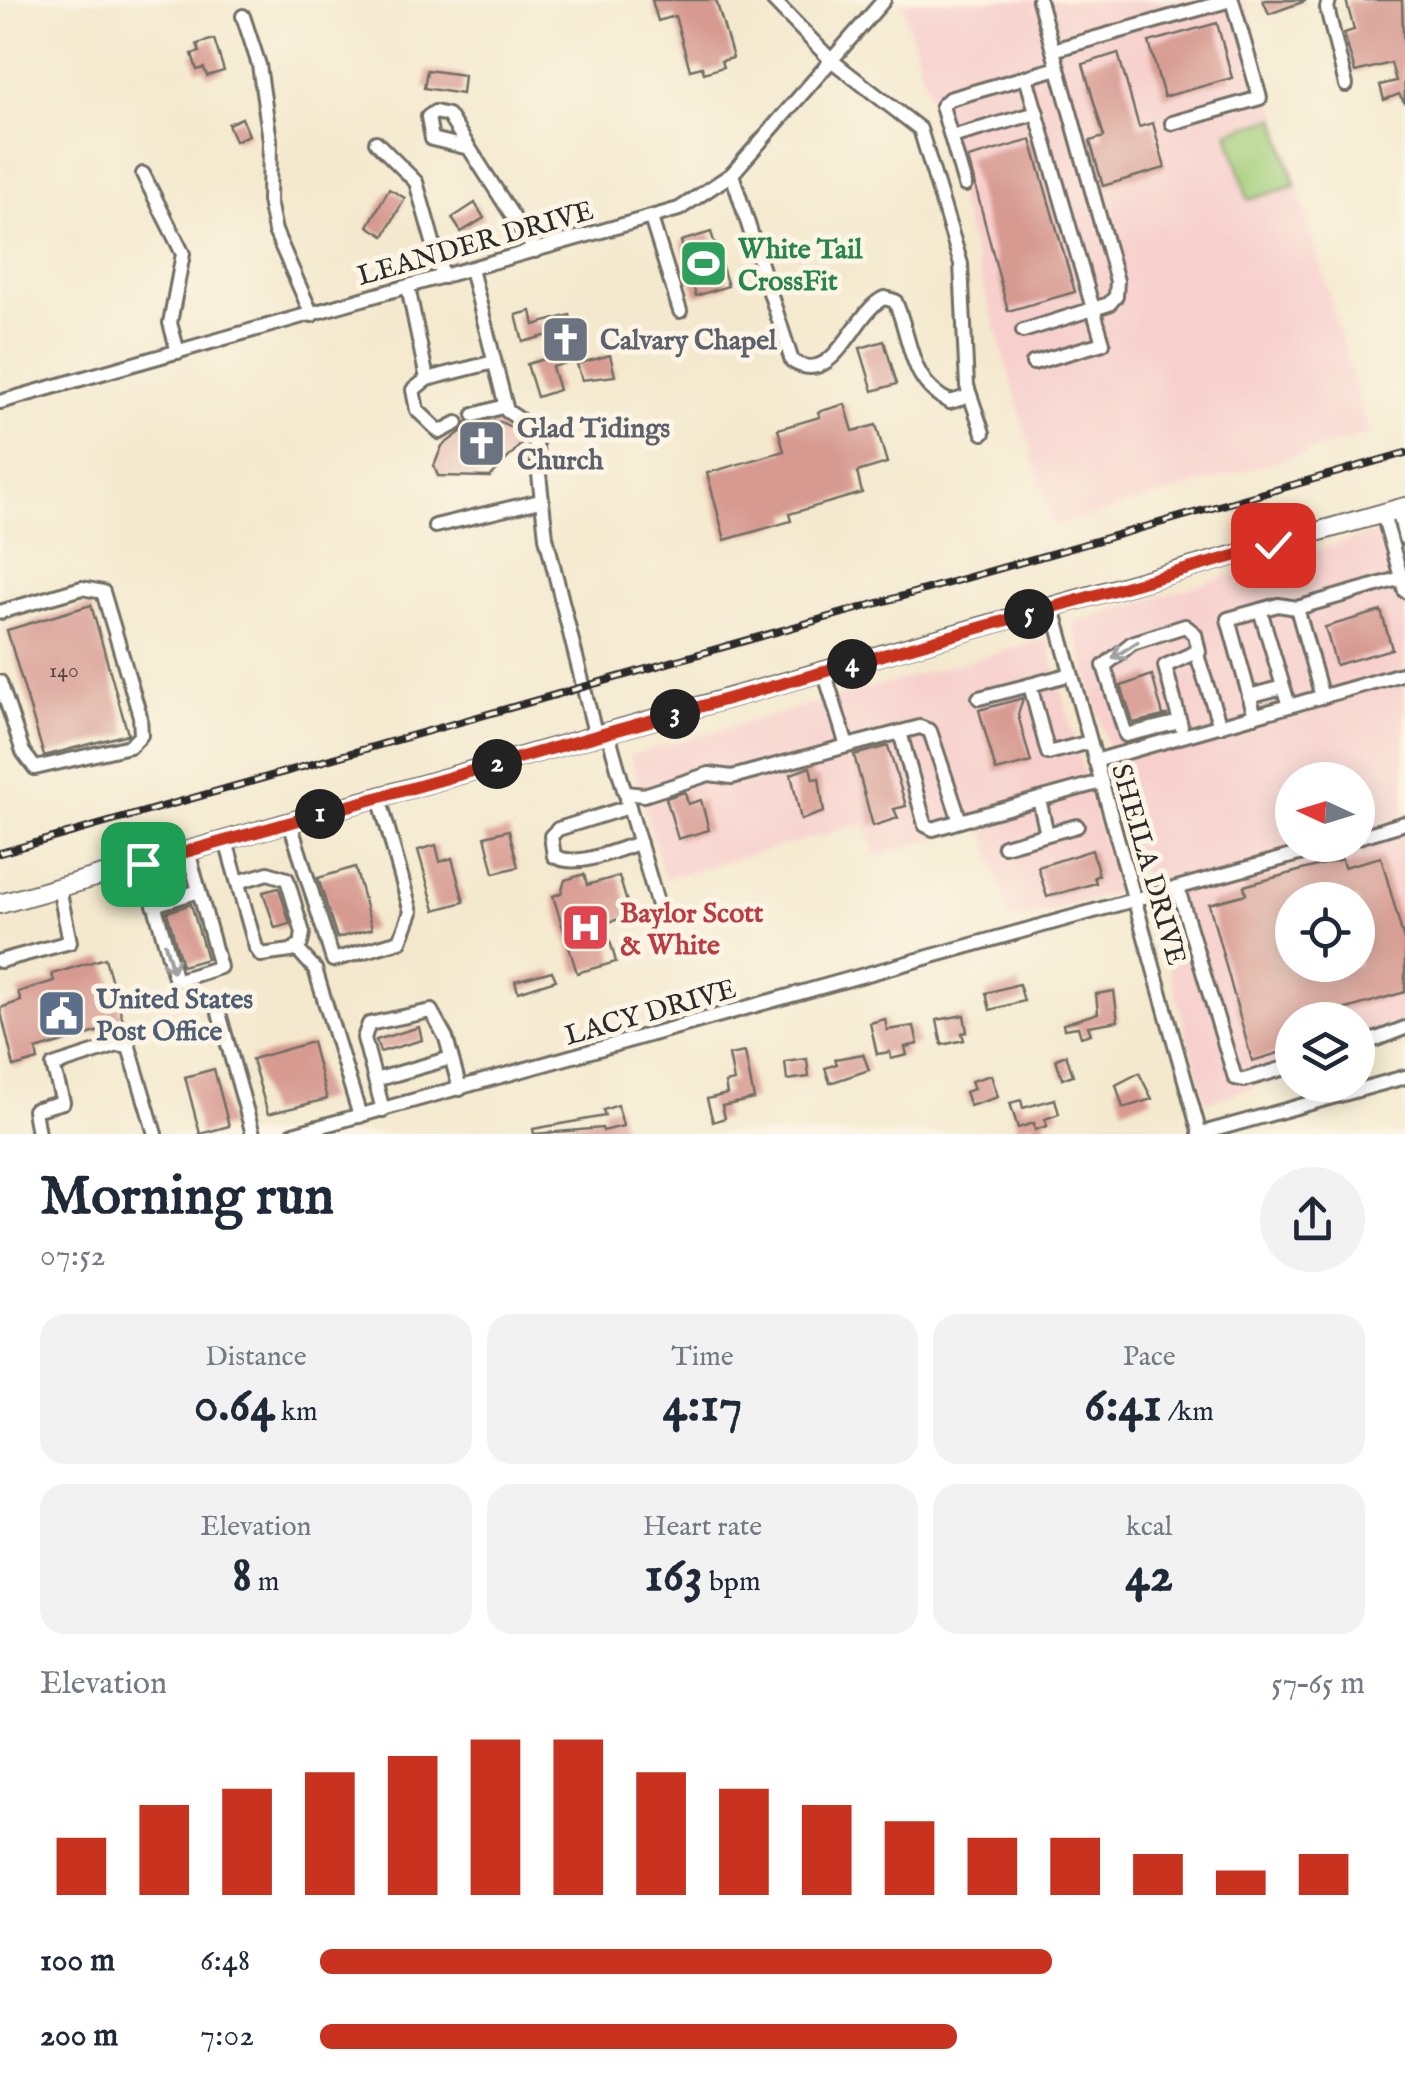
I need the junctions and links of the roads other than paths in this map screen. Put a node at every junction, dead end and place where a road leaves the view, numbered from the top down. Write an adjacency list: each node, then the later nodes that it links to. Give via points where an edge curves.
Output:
1 (773, 0): 8 (street)
2 (884, 0): 8 (street, LEANDER DRIVE)
3 (1039, 0): 7 (street)
4 (1232, 0): 7 (street); 13 (street, via 1260,98)
5 (1329, 0): 11 (street)
6 (243, 16): 27 (street, via 259,65 275,231)
7 (1053, 50): 9 (street)
8 (831, 60): 18 (street, LEANDER DRIVE); 33 (street, via 920,129 928,146 961,264)
9 (1058, 68): 10 (street); 25 (street, via 1117,281 1116,296)
10 (1026, 77): 12 (street); 14 (street, via 948,98 942,106)
11 (1346, 85)
12 (1036, 113): 14 (street); 25 (street)
13 (1172, 123)
14 (951, 137): 19 (street)
15 (376, 142): 23 (street, via 416,182)
16 (465, 146): 21 (street)
17 (143, 174): 29 (street, via 184,254 170,323)
18 (732, 174): 20 (street, LEANDER DRIVE, via 693,202); 33 (street, via 792,361 816,366 841,351 872,303 884,298 896,302 910,353 933,394 950,402)
19 (965, 185)
20 (651, 218): 21 (street, LEANDER DRIVE); 26 (street)
21 (535, 250): 22 (street, LEANDER DRIVE)
22 (472, 269): 23 (street, LEANDER DRIVE); 30 (street)
23 (443, 277): 24 (street, LEANDER DRIVE)
24 (408, 287): 27 (street, LEANDER DRIVE); 32 (street)
25 (1094, 309): 28 (street); 31 (street, via 1103,343)
26 (680, 311)
27 (312, 315): 29 (street, LEANDER DRIVE)
28 (1023, 332)
29 (178, 352): 34 (street, LEANDER DRIVE)
30 (494, 362): 32 (street); 35 (street)
31 (1033, 363)
32 (427, 379): 37 (street, via 414,390 417,410 440,432)
33 (970, 396): 38 (street)
34 (0, 402)
35 (505, 406): 36 (street); 39 (street, via 534,428)
36 (474, 415)
37 (456, 422)
38 (983, 434)
39 (540, 502): 41 (street); 63 (street)
40 (1395, 510): 42 (street); 43 (street); 44 (main road)
41 (435, 526)
42 (1405, 538)
43 (1404, 582): 45 (street)
44 (1052, 608): 49 (main road); 51 (street, SHEILA DRIVE)
45 (1297, 608): 46 (street); 56 (street)
46 (1260, 610): 54 (street); 55 (street, via 1228,619)
47 (0, 612): 52 (street, via 82,588 103,592 141,736 130,746 36,768 23,752)
48 (1199, 652): 60 (street); 61 (street, via 1165,666); 61 (street, one-way to 61, via 1195,634 1185,626 1132,643 1104,666 1126,735)
49 (824, 671): 63 (main road); 65 (street)
50 (1405, 673): 56 (street)
51 (1071, 674): 53 (street); 64 (street, SHEILA DRIVE)
52 (0, 682)
53 (1030, 685): 57 (street); 64 (street, via 1048,753)
54 (1283, 687): 55 (street); 58 (street)
55 (1249, 696): 59 (street)
56 (1322, 696): 58 (street)
57 (979, 698)
58 (1289, 706): 59 (street)
59 (1255, 716): 60 (street)
60 (1220, 726): 61 (street)
61 (1182, 729): 66 (street)
62 (900, 732): 65 (street); 72 (street, via 920,727 936,738); 72 (street, via 924,825)
63 (602, 735): 68 (street); 69 (main road)
64 (1090, 742): 66 (street, SHEILA DRIVE)
65 (846, 746): 68 (street, via 732,778 709,774 644,795)
66 (1096, 762): 67 (street, SHEILA DRIVE)
67 (1101, 782): 70 (street); 88 (street, SHEILA DRIVE)
68 (625, 792): 71 (street)
69 (380, 798): 73 (main road); 73 (street, via 411,912 400,942 387,948 333,960)
70 (1039, 799): 72 (street); 77 (street)
71 (629, 808): 79 (street); 79 (street, via 558,830 551,836 554,856 580,860)
72 (960, 821)
73 (290, 823): 78 (main road)
74 (1405, 824): 76 (street)
75 (1077, 826): 77 (street)
76 (1375, 832)
77 (1048, 834): 80 (street)
78 (226, 840): 81 (main road); 84 (street)
79 (640, 843): 91 (street)
80 (1004, 846)
81 (188, 851): 83 (main road); 87 (street)
82 (1275, 861): 86 (street, LACY DRIVE)
83 (143, 864): 85 (main road); 90 (street)
84 (238, 882): 92 (street, via 261,955); 92 (street, via 268,873 287,879 302,933)
85 (59, 888): 89 (main road); 93 (street, via 70,942)
86 (1178, 889): 88 (street, LACY DRIVE); 98 (street, via 1235,1078)
87 (199, 891): 90 (street); 90 (street, one-way to 87, via 176,981 220,967)
88 (1135, 902): 101 (street, LACY DRIVE); 108 (street, SHEILA DRIVE)
89 (0, 904)
90 (154, 905)
91 (659, 909)
92 (296, 948): 103 (street, via 315,969)
93 (0, 961)
94 (219, 1013): 106 (street)
95 (1405, 1028): 96 (street)
96 (1375, 1039)
97 (451, 1058): 100 (street); 100 (street, via 431,1011 369,1024 364,1038); 101 (street)
98 (1275, 1071)
99 (1405, 1076): 108 (street)
100 (375, 1080): 102 (street)
101 (460, 1090): 102 (street, LACY DRIVE)
102 (383, 1110): 103 (street, LACY DRIVE)
103 (360, 1116): 107 (street, LACY DRIVE)
104 (38, 1134): 105 (street, via 34,1110 63,1102 53,1066 118,1045 128,1047)
105 (155, 1134)
106 (253, 1134)
107 (294, 1134)
108 (1200, 1134)

